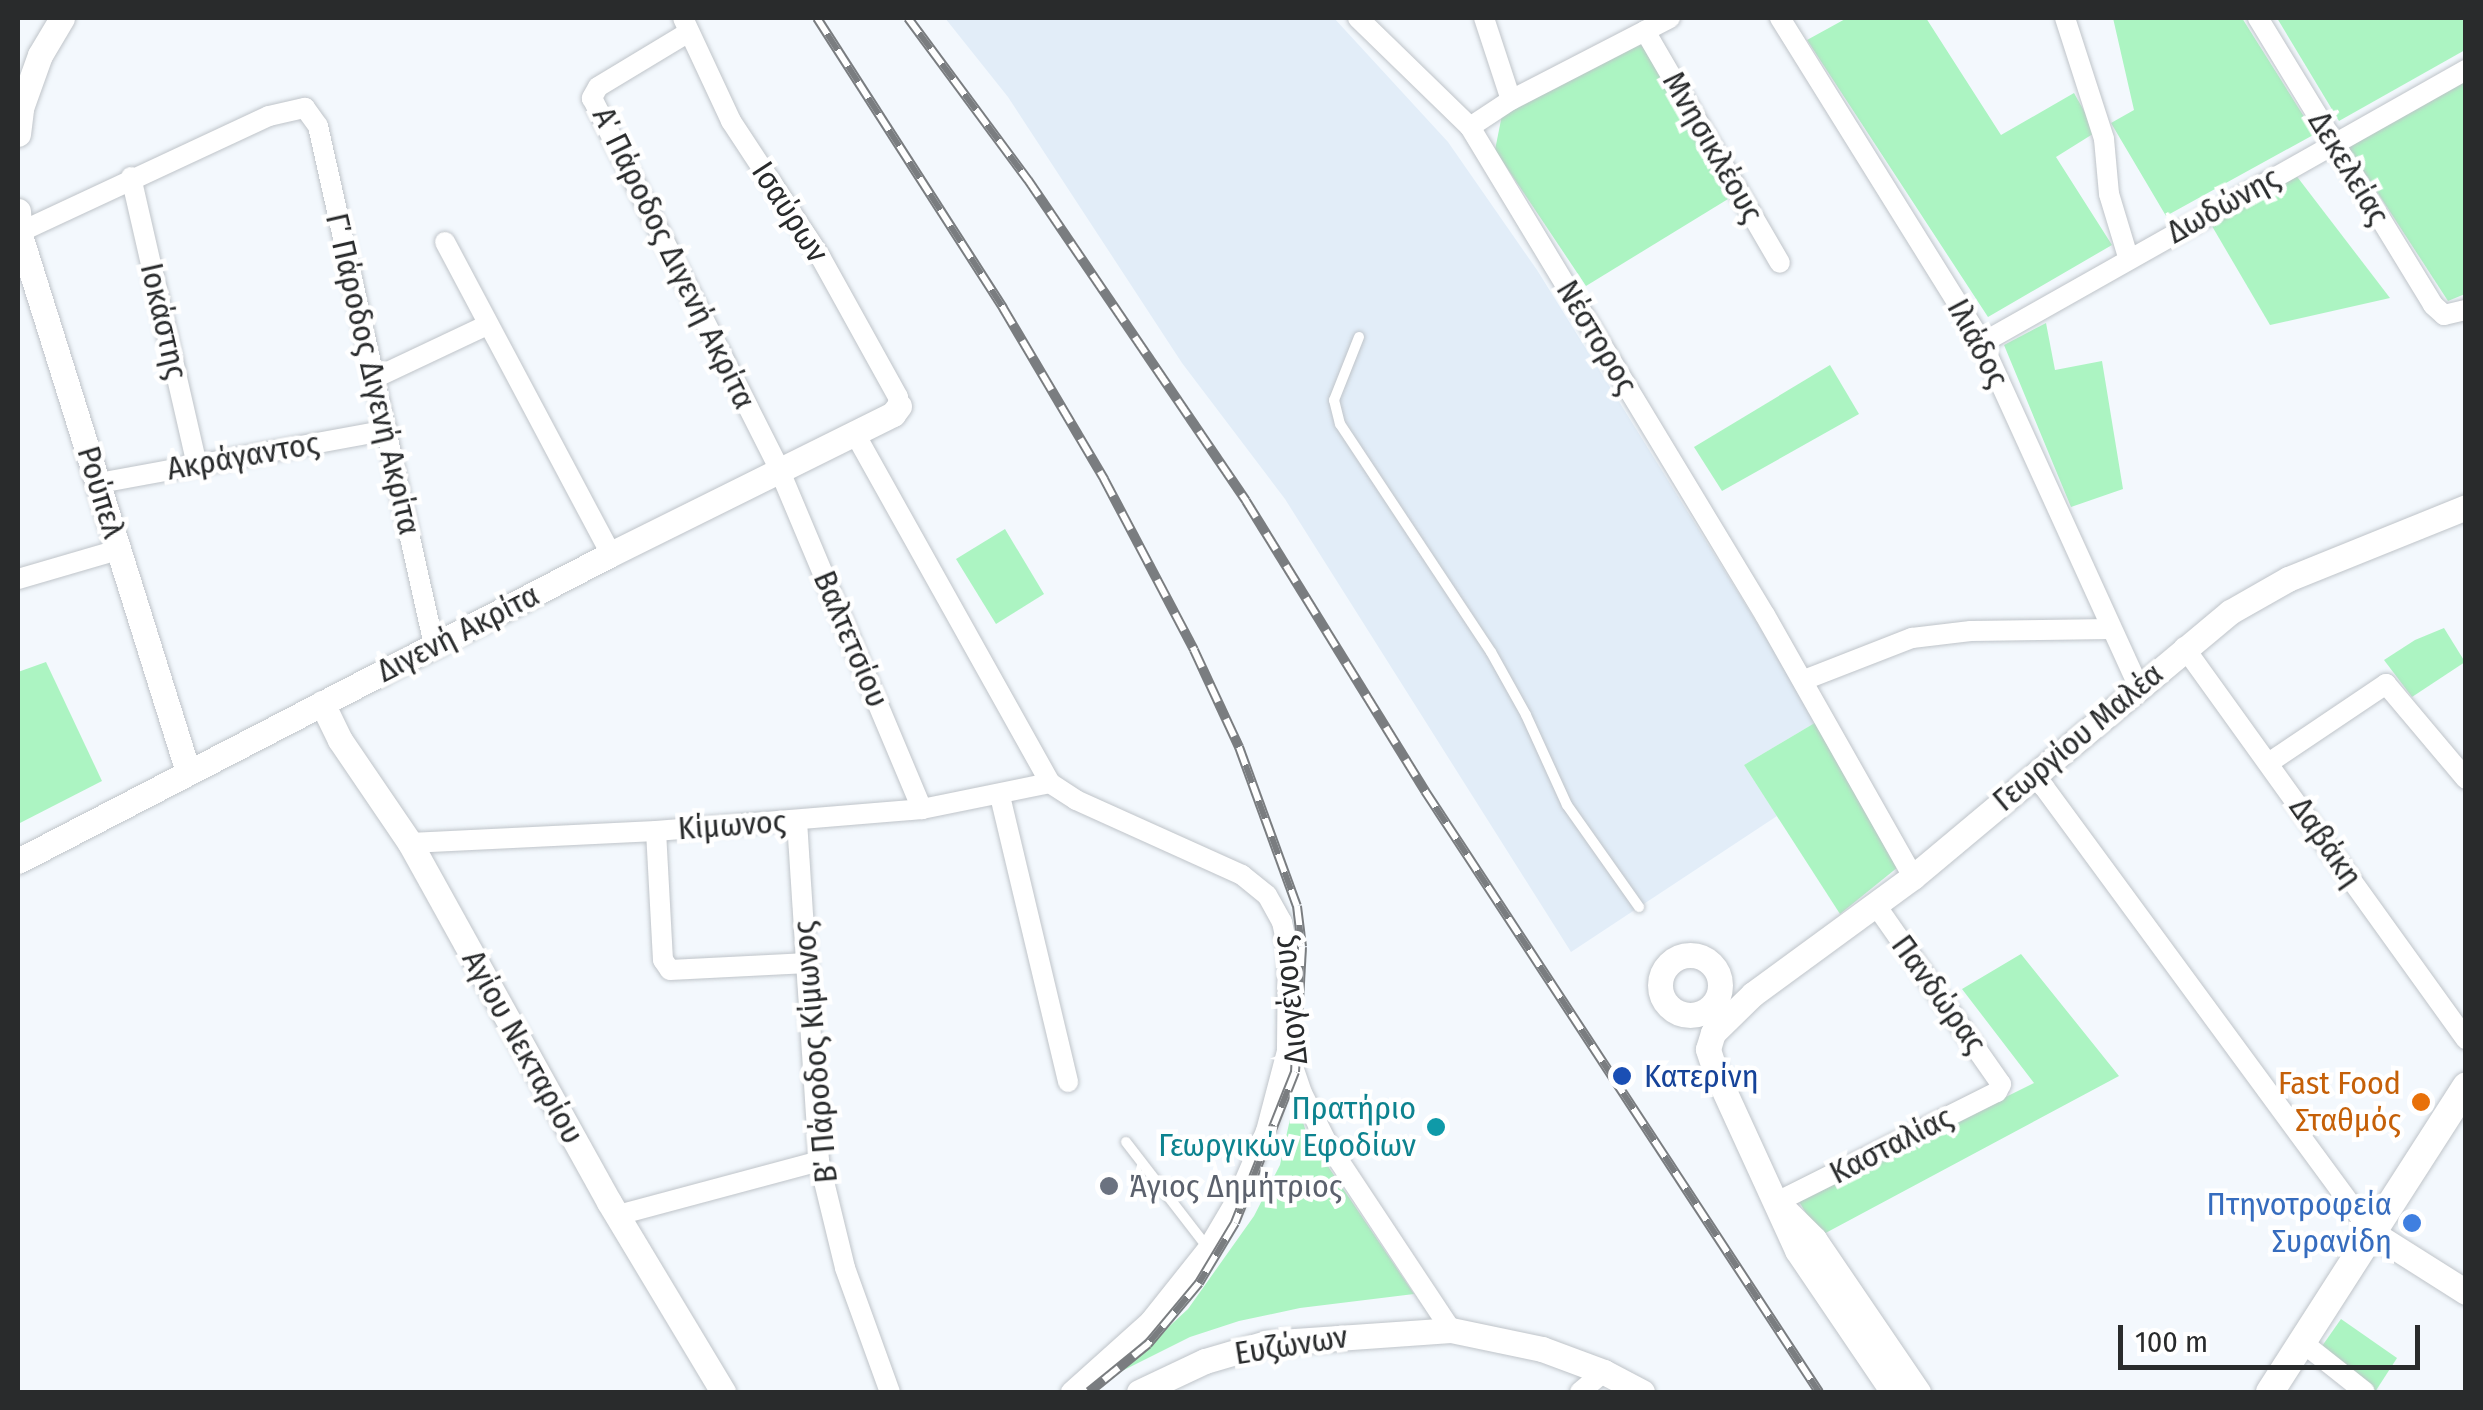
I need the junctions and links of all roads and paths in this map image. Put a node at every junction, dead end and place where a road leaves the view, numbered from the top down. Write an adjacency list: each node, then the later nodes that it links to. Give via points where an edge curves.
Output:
1 (62, 18): 13 (street, via 40,54)
2 (1358, 18): 12 (street, Νέστορος)
3 (1484, 18): 11 (street)
4 (1670, 18): 9 (street)
5 (1780, 18): 24 (street, Ιλιάδος)
6 (2065, 18): 19 (street, via 2104,138 2109,194)
7 (2258, 18): 14 (street, Δεκελείας)
8 (686, 25): 26 (street, Ισαύρων, via 731,121 821,258); 30 (street, Α΄ Πάροδος Διγενή Ακρίτα, via 598,87 592,98)
9 (1645, 31): 11 (street); 20 (street, Μνησικλέους)
10 (2466, 70): 14 (street, Δωδώνης)
11 (1511, 100): 12 (street)
12 (1470, 127): 39 (street, Νέστορος)
13 (18, 134)
14 (2334, 143): 19 (street, Δωδώνης); 21 (street, Δεκελείας, via 2433,305 2444,315)
15 (130, 178): 17 (street); 25 (street, Γ΄ Πάροδος Διγενή Ακρίτα, via 269,116 305,108 318,126); 29 (street, Ιοκάστης)
16 (18, 211): 17 (street, Ρούπελ)
17 (18, 233): 31 (street, Ρούπελ)
18 (445, 242): 22 (street)
19 (2128, 257): 24 (street, Δωδώνης)
20 (1780, 262)
21 (2466, 310)
22 (487, 324): 25 (street); 34 (street)
23 (1360, 337): 55 (lane, via 1334,400 1340,424 1491,652 1567,805)
24 (1982, 343): 36 (street, Ιλιάδος)
25 (375, 378): 27 (street, Γ΄ Πάροδος Διγενή Ακρίτα)
26 (899, 406): 28 (street, Διγενή Ακρίτα)
27 (388, 430): 29 (street, Ακράγαντος); 37 (street, Γ΄ Πάροδος Διγενή Ακρίτα)
28 (854, 432): 30 (street, Διγενή Ακρίτα); 46 (street, Διογένους)
29 (197, 464): 31 (street, Ακράγαντος)
30 (779, 469): 34 (street, Διγενή Ακρίτα); 48 (street, Βαλτετσίου)
31 (98, 482): 33 (street, Ρούπελ)
32 (2466, 507): 38 (street, Γεωργίου Μαλέα, via 2260,593)
33 (118, 550): 35 (street); 43 (street, Ρούπελ)
34 (610, 554): 37 (street, Διγενή Ακρίτα)
35 (18, 579)
36 (2112, 629): 39 (street, via 1912,638); 40 (street, Ιλιάδος)
37 (434, 645): 41 (street, Διγενή Ακρίτα)
38 (2184, 647): 40 (street, Γεωργίου Μαλέα); 42 (street, Δαβάκη)
39 (1804, 680): 53 (street, Νέστορος)
40 (2139, 687): 44 (street, Γεωργίου Μαλέα)
41 (322, 703): 43 (street, Διγενή Ακρίτα); 51 (street, Αγίου Νεκταρίου)
42 (2270, 762): 45 (street, via 2386,684); 61 (street, Δαβάκη)
43 (188, 772): 52 (street, Διγενή Ακρίτα)
44 (2032, 776): 53 (street, Γεωργίου Μαλέα); 70 (street)
45 (2466, 779)
46 (1050, 782): 47 (street, Κίμωνος); 62 (street, Διογένους, via 1242,875 1267,895 1288,951)
47 (1000, 796): 48 (street, Κίμωνος); 63 (street)
48 (922, 809): 49 (street, Κίμωνος)
49 (797, 821): 50 (street, Κίμωνος); 56 (street, Β΄ Πάροδος Κίμωνος)
50 (656, 831): 51 (street, Κίμωνος); 56 (street, via 663,960 670,970)
51 (410, 844): 69 (street, Αγίου Νεκταρίου)
52 (18, 861)
53 (1913, 877): 54 (street, Γεωργίου Μαλέα)
54 (1875, 904): 58 (street, Γεωργίου Μαλέα); 64 (street, Πανδώρας)
55 (1639, 907)
56 (808, 963): 67 (street, Β΄ Πάροδος Κίμωνος)
57 (1720, 984): 58 (street); 59 (street, via 1717,1000); 59 (street, via 1714,967 1697,956 1666,966 1659,986 1664,1002 1680,1014); 60 (street)
58 (1753, 994): 60 (street, Γεωργίου Μαλέα)
59 (1697, 1015): 60 (street)
60 (1724, 1021): 68 (street, via 1708,1049)
61 (2466, 1039)
62 (1288, 1050): 71 (street, via 1266,1131); 73 (street, Διογένους, via 1326,1141)
63 (1068, 1082)
64 (2002, 1084): 68 (street, Κασταλίας)
65 (2466, 1086): 70 (main road)
66 (1126, 1142): 71 (lane)
67 (819, 1161): 69 (street); 77 (street, Β΄ Πάροδος Κίμωνος, via 846,1268)
68 (1778, 1202): 82 (street, via 1797,1250); 83 (street, via 1814,1239)
69 (618, 1215): 76 (street, Αγίου Νεκταρίου)
70 (2371, 1232): 72 (street); 74 (main road)
71 (1208, 1248): 78 (street, via 1150,1321)
72 (2466, 1292)
73 (1450, 1330): 75 (street, via 1542,1349); 79 (street, Ευζώνων, via 1266,1343 1205,1361)
74 (2302, 1342): 84 (main road); 85 (street)
75 (1604, 1372): 80 (street); 81 (street)
76 (723, 1392)
77 (890, 1392)
78 (1071, 1392)
79 (1139, 1392)
80 (1580, 1392)
81 (1642, 1392)
82 (1893, 1392)
83 (1918, 1392)
84 (2270, 1392)
85 (2365, 1392)

